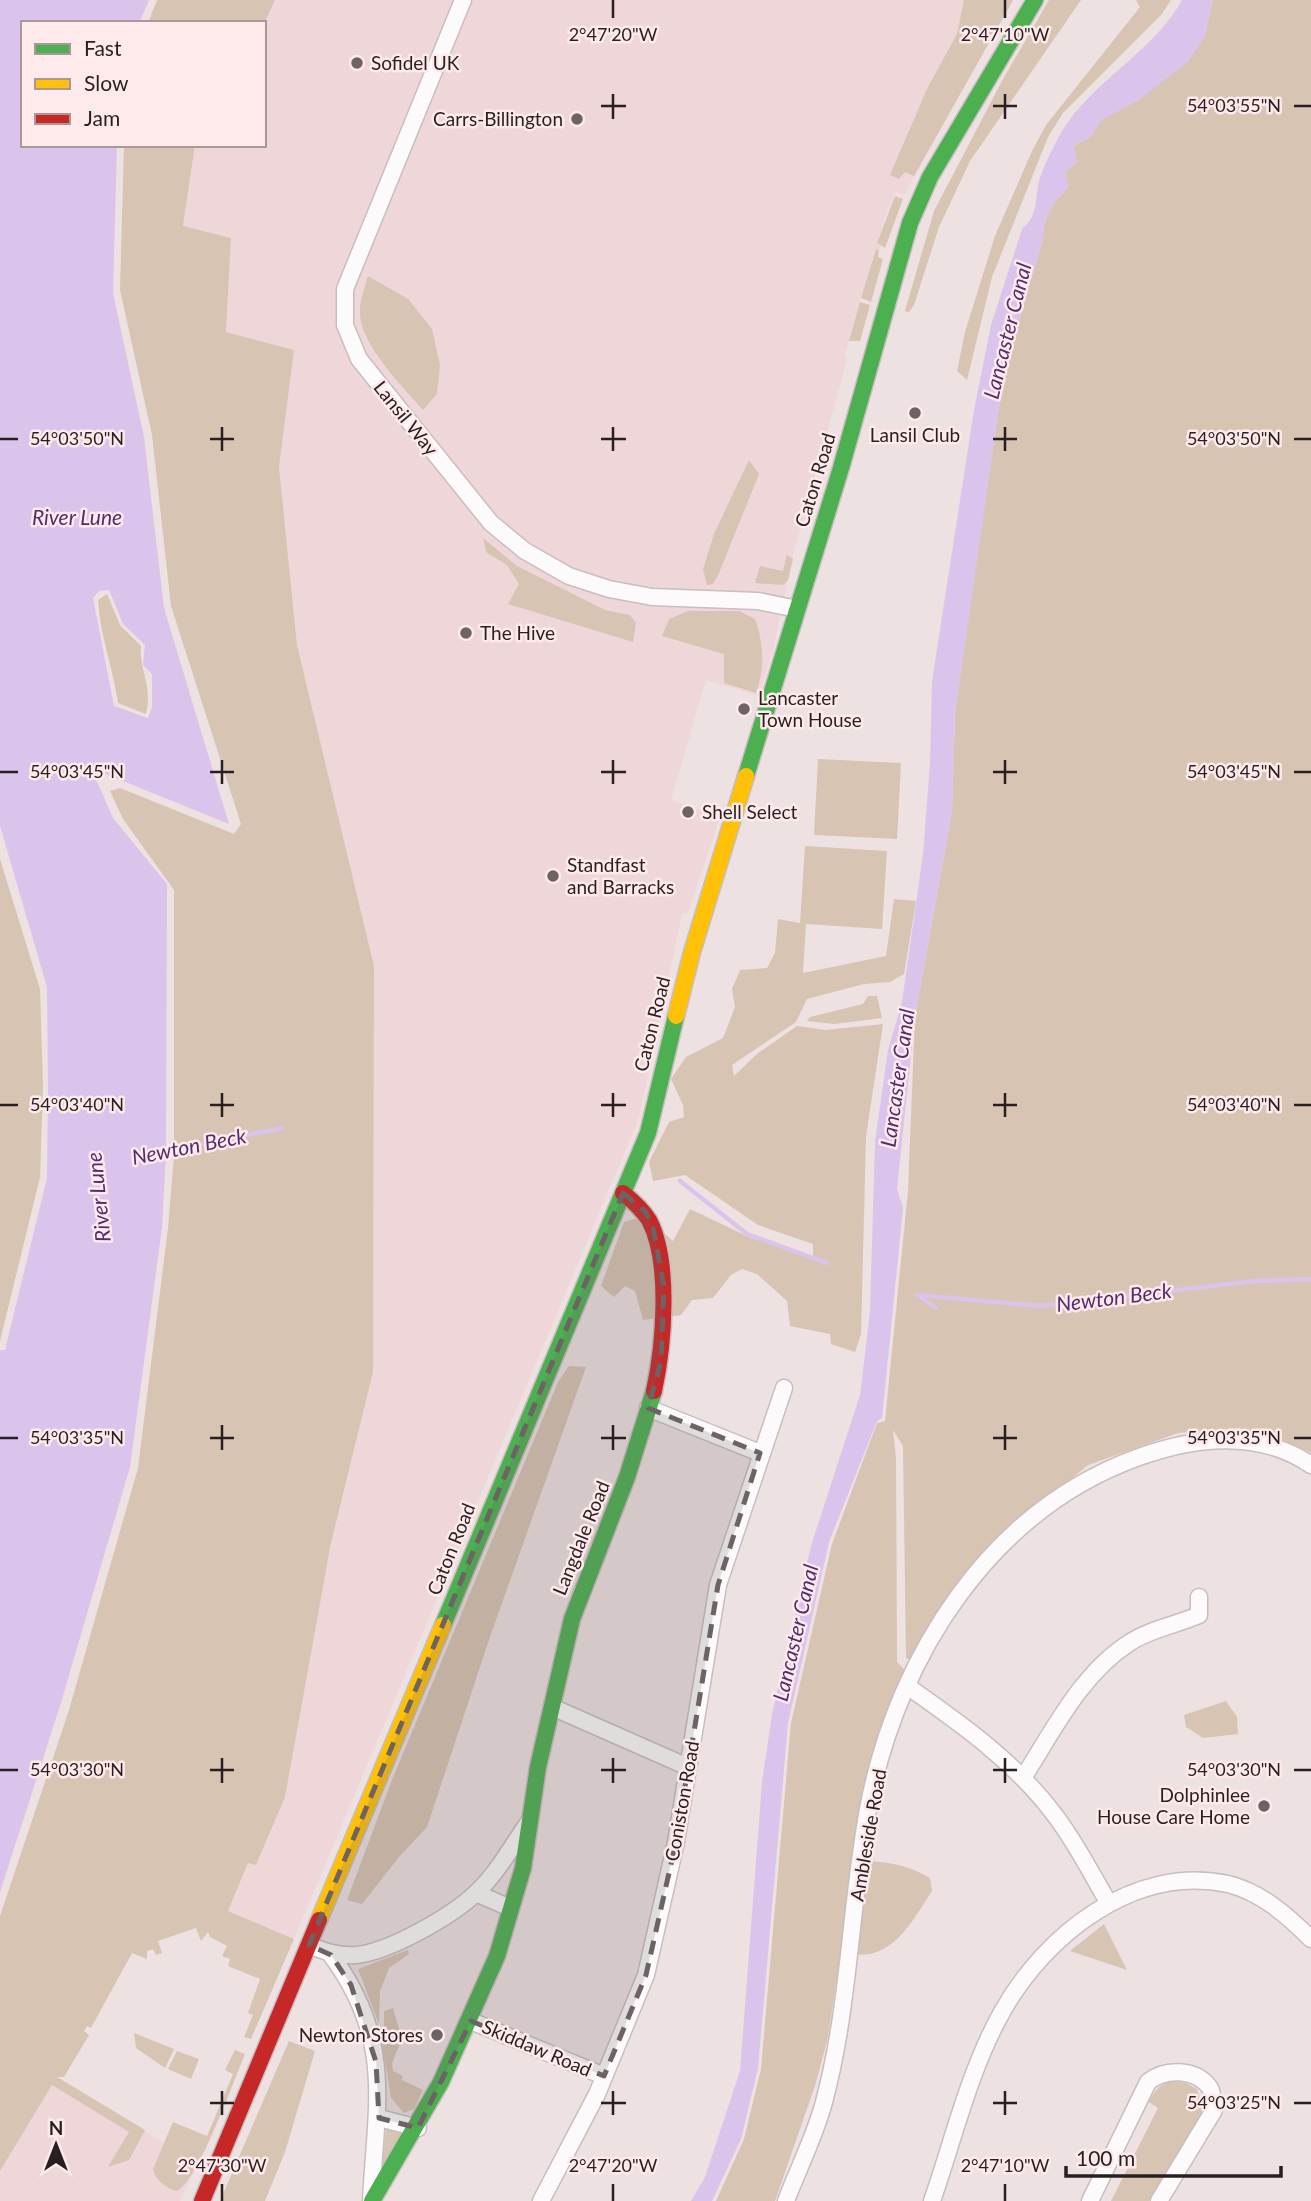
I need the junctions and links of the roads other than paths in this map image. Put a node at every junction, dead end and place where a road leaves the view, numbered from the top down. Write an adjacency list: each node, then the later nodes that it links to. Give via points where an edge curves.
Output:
1 (463, 0): 3 (street, Lansil Way, via 345,289 345,325 359,359 491,523 525,551 569,576 608,589 652,597 758,601)
2 (1035, 0): 3 (main road, Caton Road, via 919,200)
3 (797, 609): 4 (main road, Caton Road, via 692,952 648,1133)
4 (623, 1194): 6 (main road, Langdale Road, via 645,1211 653,1227 664,1287 661,1362); 19 (main road, Caton Road)
5 (784, 1388): 7 (street, Coniston Road)
6 (648, 1408): 7 (street); 11 (main road, Langdale Road, via 631,1471 573,1615)
7 (760, 1453): 12 (street, Coniston Road, via 718,1585)
8 (1311, 1465): 10 (street, Ambleside Road, via 1275,1446 1202,1441 1168,1447 1089,1477 1039,1511 980,1567 949,1606)
9 (1199, 1597): 13 (street, via 1199,1615 1128,1643 1095,1671)
10 (907, 1686): 13 (street, via 983,1740); 28 (street, Ambleside Road, via 869,1804 824,2103)
11 (552, 1707): 12 (street); 14 (main road, Langdale Road)
12 (688, 1767): 22 (street, Coniston Road, via 646,1975)
13 (1023, 1778): 16 (street, via 1055,1814)
14 (528, 1823): 15 (street); 17 (main road, Langdale Road, via 523,1866)
15 (476, 1893): 17 (street); 20 (street, via 434,1923 385,1947 358,1955)
16 (1108, 1902): 18 (street, via 1175,1882 1228,1885 1272,1905); 29 (street, via 1046,1954 1002,2012 980,2057)
17 (510, 1908): 21 (main road, Langdale Road)
18 (1311, 1939)
19 (309, 1945): 20 (street); 25 (main road, Caton Road)
20 (331, 1955): 23 (street, Langdale Road, via 351,1985 369,2033 379,2083)
21 (471, 2021): 22 (street, Skiddaw Road); 24 (main road, Langdale Road)
22 (604, 2076): 27 (street, Coniston Road)
23 (379, 2118): 24 (street); 26 (street, Langdale Road)
24 (418, 2129): 26 (main road, Langdale Road)
25 (202, 2201)
26 (372, 2201)
27 (541, 2201)
28 (786, 2201)
29 (932, 2201)
30 (1090, 2201): 31 (street, via 1148,2082 1172,2071 1184,2072 1210,2089 1214,2110)
31 (1159, 2201)

